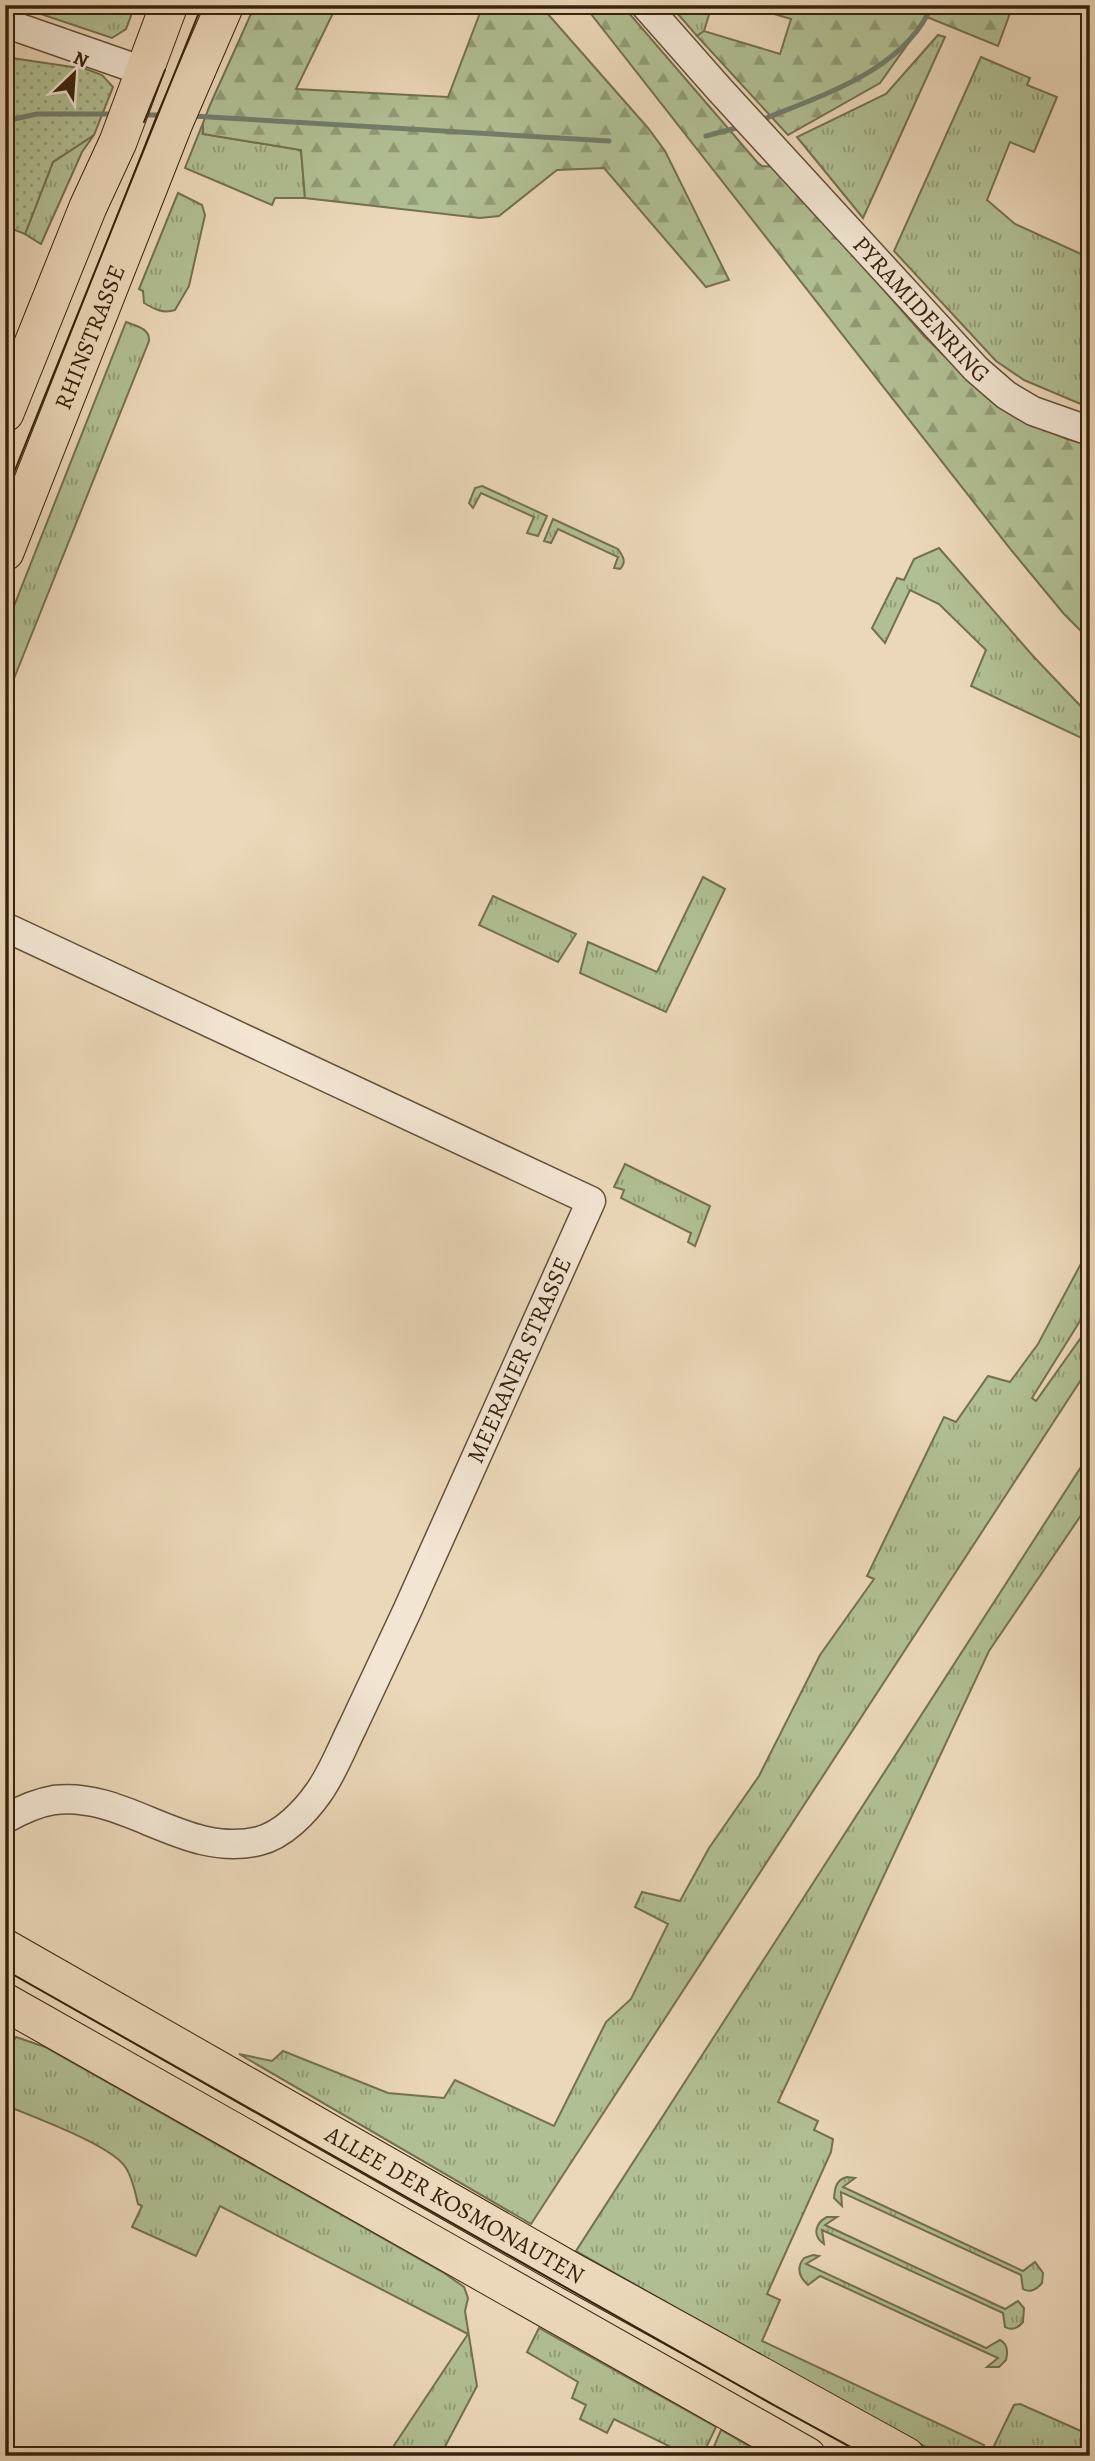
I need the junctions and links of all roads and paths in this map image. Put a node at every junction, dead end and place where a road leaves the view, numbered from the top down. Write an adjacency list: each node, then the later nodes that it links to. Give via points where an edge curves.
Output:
1 (169, 5): 5 (main road, RHINSTRASSE)
2 (225, 5): 6 (main road, RHINSTRASSE)
3 (645, 5): 8 (street, PYRAMIDENRING, via 976,369 1006,396 1033,411)
4 (5, 23): 5 (street)
5 (134, 99): 6 (main road); 7 (main road, RHINSTRASSE)
6 (182, 105): 9 (main road, RHINSTRASSE)
7 (5, 413)
8 (1090, 430)
9 (5, 552)
10 (5, 927): 11 (street, MEERANER STRASSE, via 591,1201 349,1734 321,1790 299,1816 269,1837 240,1843 190,1838 83,1801 29,1806)
11 (5, 1819)
12 (5, 1948): 15 (main road, ALLEE DER KOSMONAUTEN)
13 (5, 2002): 14 (main road, ALLEE DER KOSMONAUTEN)
14 (807, 2456)
15 (906, 2456)

